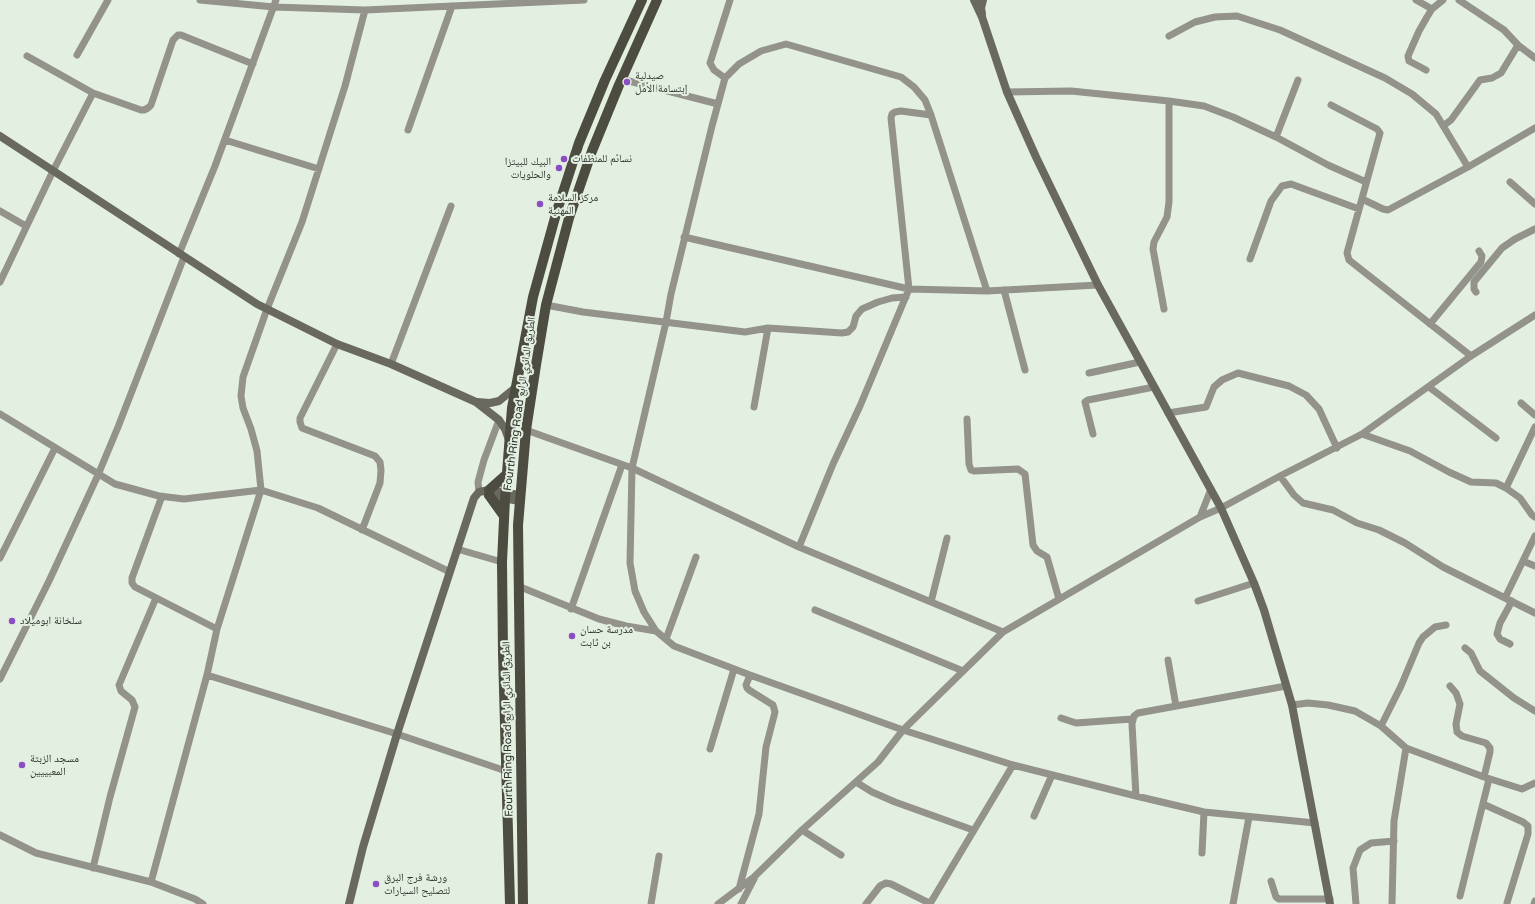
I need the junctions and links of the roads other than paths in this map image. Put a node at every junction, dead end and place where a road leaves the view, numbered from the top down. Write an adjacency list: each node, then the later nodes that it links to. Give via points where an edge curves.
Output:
1 (108, 0): 23 (street)
2 (200, 0): 15 (street)
3 (391, 0): 17 (street)
4 (584, 0): 13 (street)
5 (642, 0): 81 (main road, via 579,143 533,297)
6 (657, 0): 29 (main road, Fourth Ring Road الطريق الدائري الرابع)
7 (730, 0): 28 (street, via 710,63 714,70)
8 (974, 0): 20 (street)
9 (983, 0): 20 (street)
10 (1416, 0): 18 (street)
11 (1443, 0): 18 (street)
12 (1459, 0): 22 (street, via 1504,30)
13 (496, 2): 16 (street)
14 (442, 3): 16 (street); 17 (street)
15 (275, 4): 19 (street); 26 (street)
16 (452, 6): 39 (street)
17 (389, 8): 19 (street)
18 (1432, 9): 27 (street, via 1408,56 1409,61)
19 (365, 10): 44 (street)
20 (982, 17): 31 (street)
21 (1169, 36): 37 (street, via 1195,22 1215,17 1237,16 1280,30 1385,78 1412,94 1436,114)
22 (1518, 45): 25 (street); 37 (street, via 1501,73 1480,80 1451,120)
23 (77, 55)
24 (27, 56): 32 (street)
25 (1535, 58)
26 (253, 64): 32 (street, via 180,34 173,40 148,108 141,110); 42 (street)
27 (1426, 70)
28 (725, 78): 34 (street); 36 (street, via 739,64 761,51 786,44 901,77 925,100)
29 (621, 79): 34 (street); 66 (main road, Fourth Ring Road الطريق الدائري الرابع, via 569,218)
30 (1298, 80): 41 (street)
31 (1007, 92): 33 (street, via 1071,91); 60 (street)
32 (93, 93): 45 (street)
33 (1169, 101): 41 (street, via 1204,106); 68 (street, via 1169,202 1167,217 1153,249)
34 (718, 104): 55 (street)
35 (1331, 105): 46 (street, via 1379,131 1380,136)
36 (931, 115): 61 (street, via 901,111 895,112 891,118); 62 (street)
37 (1443, 126): 43 (street)
38 (1535, 128): 43 (street)
39 (408, 130)
40 (0, 136): 45 (street)
41 (1276, 137): 46 (street)
42 (225, 140): 44 (street); 57 (street)
43 (1468, 167): 48 (street, via 1388,210)
44 (319, 169): 67 (street, via 302,222)
45 (53, 171): 53 (street); 57 (street)
46 (1366, 182): 48 (street)
47 (1510, 182): 49 (street)
48 (1362, 199): 51 (street)
49 (1535, 204)
50 (451, 206): 76 (street)
51 (1359, 209): 58 (street, via 1291,184 1282,186 1271,201); 71 (street, via 1347,253 1349,260)
52 (0, 211): 53 (street)
53 (26, 226): 59 (street)
54 (1535, 229): 64 (street, via 1502,248 1474,282)
55 (684, 237): 61 (street); 70 (street)
56 (1479, 251): 71 (street, via 1482,256 1481,262)
57 (181, 256): 67 (street); 101 (street)
58 (1250, 259)
59 (0, 282)
60 (1098, 286): 63 (street); 75 (street)
61 (909, 289): 62 (street); 65 (street)
62 (987, 290): 63 (street)
63 (1004, 290): 77 (street)
64 (1476, 292)
65 (906, 297): 72 (street, via 892,298 862,309 848,332); 117 (street)
66 (546, 305): 70 (street); 91 (main road, Fourth Ring Road الطريق الدائري الرابع)
67 (267, 309): 73 (street); 105 (street, via 243,377 241,396 257,451)
68 (1164, 309)
69 (1535, 315): 74 (street)
70 (666, 322): 72 (street, via 744,332); 99 (street)
71 (1430, 324): 74 (street)
72 (768, 328): 84 (street)
73 (337, 344): 76 (street); 114 (street, via 300,422 302,428 374,456 380,462 380,483)
74 (1472, 356): 80 (street)
75 (1140, 362): 78 (street); 79 (street)
76 (391, 364): 82 (street)
77 (1025, 370)
78 (1089, 374)
79 (1154, 387): 85 (street); 92 (street, via 1085,402)
80 (1429, 387): 93 (street); 94 (street)
81 (515, 388): 82 (street, via 499,401); 95 (main road)
82 (476, 402): 89 (street)
83 (1520, 403): 87 (street)
84 (754, 407)
85 (1168, 413): 97 (street, via 1206,407 1214,387 1222,380 1238,373 1289,386 1306,395 1319,409); 104 (street)
86 (0, 414): 96 (street)
87 (1535, 415)
88 (967, 418): 128 (street, via 971,470 1018,469 1025,474 1033,545 1047,557)
89 (499, 420): 95 (street); 106 (street, via 478,482)
90 (1535, 427): 103 (street)
91 (526, 430): 98 (street); 109 (main road, Fourth Ring Road الطريق الدائري الرابع)
92 (1093, 434)
93 (1362, 434): 97 (street); 103 (street, via 1410,451 1471,482 1496,484)
94 (1496, 438)
95 (509, 442): 100 (main road)
96 (55, 448): 101 (street); 119 (street)
97 (1337, 448): 102 (street)
98 (622, 464): 99 (street); 132 (street)
99 (632, 468): 117 (street); 137 (street, via 630,563 635,591)
100 (507, 474): 106 (main road); 108 (main road)
101 (98, 475): 107 (street, via 115,484); 147 (street)
102 (1280, 476): 110 (street); 129 (street, via 1303,503 1333,510 1357,523 1379,530)
103 (1506, 488): 113 (street, via 1520,498)
104 (1211, 489): 110 (street); 112 (street)
105 (261, 490): 107 (street, via 184,499); 114 (street, via 318,508); 136 (street)
106 (485, 492): 108 (street); 111 (main road); 118 (street, via 474,498)
107 (162, 496): 127 (street, via 132,578 135,587)
108 (505, 496): 109 (street); 111 (main road)
109 (519, 498): 126 (main road, Fourth Ring Road الطريق الدائري الرابع)
110 (1221, 508): 112 (street); 125 (street)
111 (504, 516): 122 (main road)
112 (1200, 517): 128 (street)
113 (1535, 517)
114 (362, 530): 124 (street)
115 (1535, 536): 121 (street)
116 (947, 538): 130 (street)
117 (799, 547): 130 (street)
118 (457, 549): 122 (street); 124 (street)
119 (0, 558)
120 (696, 558): 139 (street)
121 (1523, 561): 123 (street); 129 (street)
122 (502, 562): 161 (main road)
123 (1535, 566)
124 (450, 572): 157 (street)
125 (1254, 583): 131 (street); 148 (street)
126 (518, 586): 132 (street); 192 (main road, Fourth Ring Road الطريق الدائري الرابع)
127 (156, 598): 136 (street); 179 (street, via 119,685 135,707)
128 (1059, 599): 138 (street)
129 (1508, 600): 134 (street); 140 (street, via 1497,634 1500,639)
130 (931, 602): 138 (street)
131 (1198, 602)
132 (571, 609): 137 (street, via 626,626)
133 (815, 610): 144 (street)
134 (1535, 614)
135 (1446, 625): 155 (street, via 1429,631 1419,643)
136 (217, 629): 145 (street)
137 (656, 631): 139 (street)
138 (1003, 632): 144 (street)
139 (666, 639): 143 (street, via 674,646)
140 (1510, 644)
141 (1465, 648): 152 (street, via 1471,653 1480,671)
142 (1168, 660): 151 (street)
143 (734, 669): 146 (street); 159 (street)
144 (963, 671): 156 (street)
145 (206, 675): 157 (street); 182 (street)
146 (750, 675): 156 (street); 183 (street, via 747,688 773,705 775,712 766,747 759,814)
147 (0, 679)
148 (1286, 686): 150 (street); 151 (street)
149 (1450, 686): 163 (street, via 1460,704 1457,732 1486,743 1490,748)
150 (1292, 705): 155 (street, via 1308,703 1343,707); 171 (street)
151 (1176, 706): 154 (street, via 1138,713)
152 (1535, 711)
153 (1061, 718): 154 (street, via 1076,723)
154 (1132, 719): 166 (street)
155 (1381, 726): 158 (street)
156 (903, 730): 160 (street); 164 (street, via 878,762)
157 (397, 734): 161 (street); 190 (street)
158 (1406, 748): 163 (street); 175 (street, via 1394,821)
159 (710, 749)
160 (1013, 765): 162 (street); 173 (street)
161 (506, 771): 191 (main road)
162 (1052, 775): 166 (street); 169 (street)
163 (1486, 778): 165 (street, via 1522,789); 167 (street)
164 (856, 782): 172 (street); 173 (street, via 895,802)
165 (1535, 783)
166 (1136, 796): 168 (street)
167 (1483, 804): 184 (street); 188 (street, via 1528,826 1528,834)
168 (1204, 812): 170 (street); 176 (street)
169 (1034, 816)
170 (1249, 817): 171 (street); 197 (street)
171 (1315, 823): 187 (street)
172 (802, 830): 177 (street); 180 (street)
173 (973, 830): 185 (street)
174 (0, 836): 179 (street, via 36,853)
175 (1394, 841): 198 (street, via 1371,843 1360,850 1353,868); 199 (street)
176 (1202, 853)
177 (841, 855)
178 (660, 856): 193 (street)
179 (93, 868): 182 (street)
180 (754, 877): 183 (street); 195 (street)
181 (1271, 881): 187 (street, via 1279,899)
182 (151, 882): 189 (street)
183 (739, 889): 194 (street)
184 (1460, 896)
185 (935, 901): 196 (street, via 927,902 886,883 880,886)
186 (1535, 901): 200 (street)
187 (1330, 902)
188 (1507, 902)
189 (203, 904)
190 (349, 904)
191 (510, 904)
192 (523, 904)
193 (651, 904)
194 (718, 904)
195 (741, 904)
196 (866, 904)
197 (1233, 904)
198 (1356, 904)
199 (1392, 904)
200 (1534, 904)

